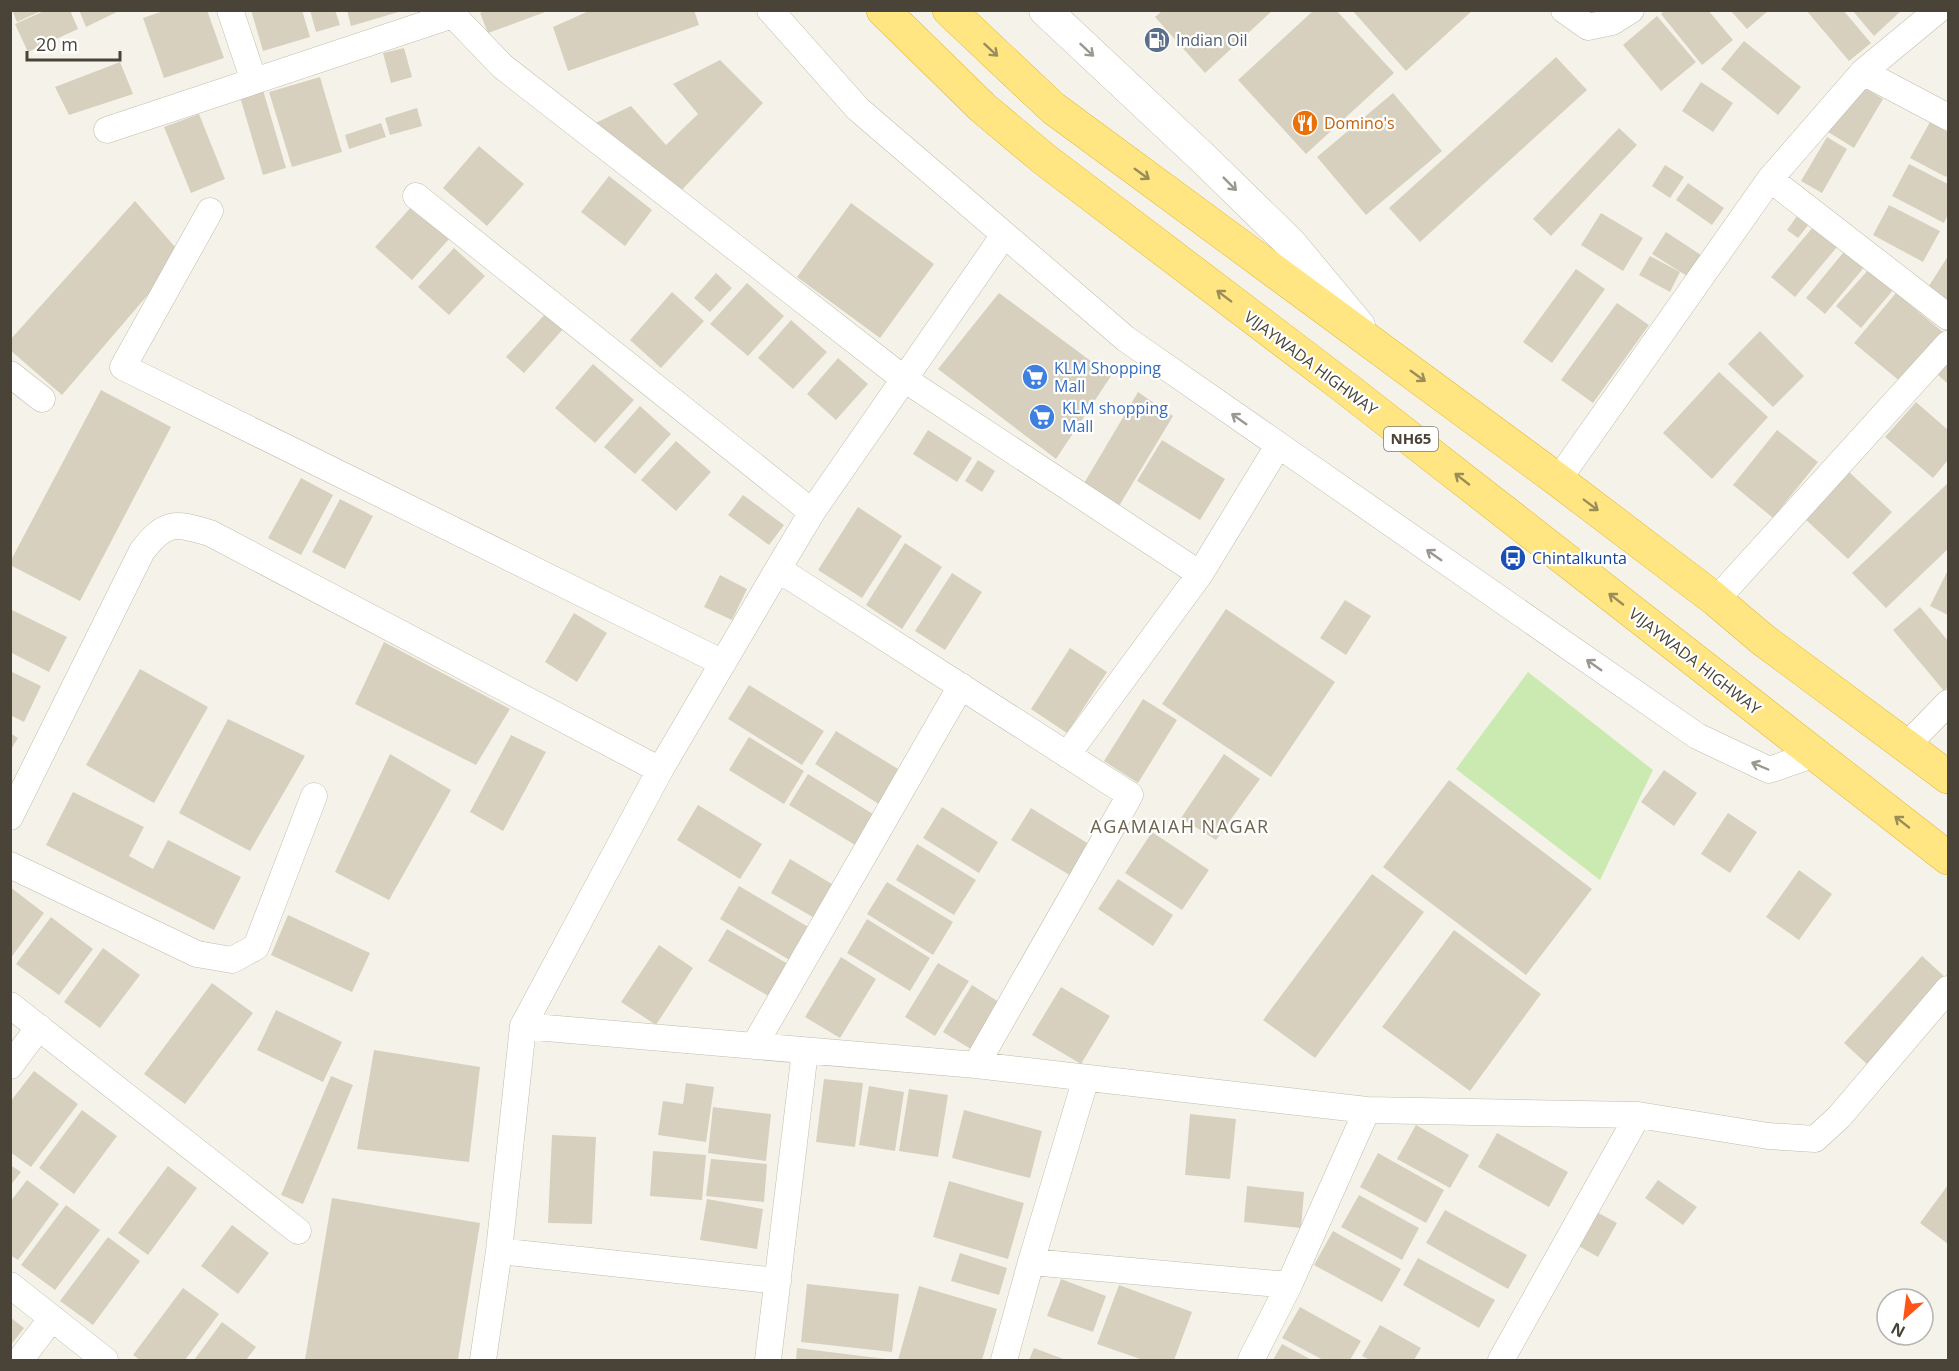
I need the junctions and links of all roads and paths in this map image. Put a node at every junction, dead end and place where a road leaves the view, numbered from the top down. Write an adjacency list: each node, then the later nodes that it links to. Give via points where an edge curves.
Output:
1 (230, 10): 11 (street)
2 (770, 10): 17 (street, via 858,109)
3 (883, 10): 34 (highway, VIJAYWADA HIGHWAY / NH65, one-way to 3, via 1347,389 1044,159 983,108)
4 (949, 10): 20 (highway, one-way to 20, via 1053,108)
5 (1045, 10): 20 (street, one-way to 20, via 1291,244)
6 (1564, 10): 7 (street, via 1588,27 1612,22)
7 (1631, 10)
8 (1938, 10): 10 (street)
9 (453, 13): 11 (street); 22 (street, via 502,66)
10 (1863, 72): 12 (street); 14 (street)
11 (254, 81): 13 (street)
12 (1948, 117)
13 (107, 130)
14 (1770, 178): 18 (street); 25 (street)
15 (416, 196): 26 (street)
16 (210, 210): 30 (street, via 123,367)
17 (1004, 235): 22 (street); 24 (street, one-way to 17, via 1126,339)
18 (1948, 317)
19 (1948, 344): 29 (street)
20 (1376, 346): 25 (highway, one-way to 25)
21 (10, 374): 23 (street)
22 (904, 379): 26 (street); 28 (street)
23 (42, 399)
24 (1278, 446): 28 (street); 34 (street, one-way to 24, via 1768,770 1697,736)
25 (1558, 480): 29 (highway, one-way to 29)
26 (812, 512): 27 (street)
27 (778, 568): 30 (street); 31 (street)
28 (1200, 574): 35 (street)
29 (1716, 600): 33 (highway, via 1762,639)
30 (723, 663): 36 (street)
31 (961, 686): 35 (street); 46 (street)
32 (1948, 703): 33 (street)
33 (1907, 745): 37 (highway)
34 (1815, 754): 40 (highway, VIJAYWADA HIGHWAY / NH65, one-way to 34)
35 (1067, 755): 48 (street, via 1130,795)
36 (660, 770): 39 (street, via 210,532 179,524 156,534 142,551); 44 (street)
37 (1948, 777)
38 (314, 796): 41 (street, via 256,947 232,960 197,954)
39 (10, 817)
40 (1948, 858)
41 (10, 865)
42 (1948, 989): 52 (street, via 1839,1117 1815,1139 1768,1136)
43 (10, 1005): 45 (street)
44 (523, 1026): 46 (street); 54 (street)
45 (39, 1027): 49 (street); 53 (street)
46 (754, 1046): 47 (street)
47 (805, 1051): 48 (street); 56 (street)
48 (976, 1065): 50 (street)
49 (10, 1066)
50 (1086, 1078): 51 (street); 55 (street)
51 (1367, 1110): 52 (street); 58 (street)
52 (1638, 1115): 66 (street)
53 (298, 1231)
54 (499, 1251): 56 (street); 62 (street)
55 (1031, 1262): 58 (street); 64 (street)
56 (778, 1281): 63 (street)
57 (10, 1286): 59 (street)
58 (1289, 1286): 65 (street)
59 (52, 1318): 60 (street); 61 (street)
60 (20, 1360)
61 (105, 1360)
62 (483, 1360)
63 (768, 1360)
64 (1004, 1360)
65 (1251, 1360)
66 (1501, 1360)

